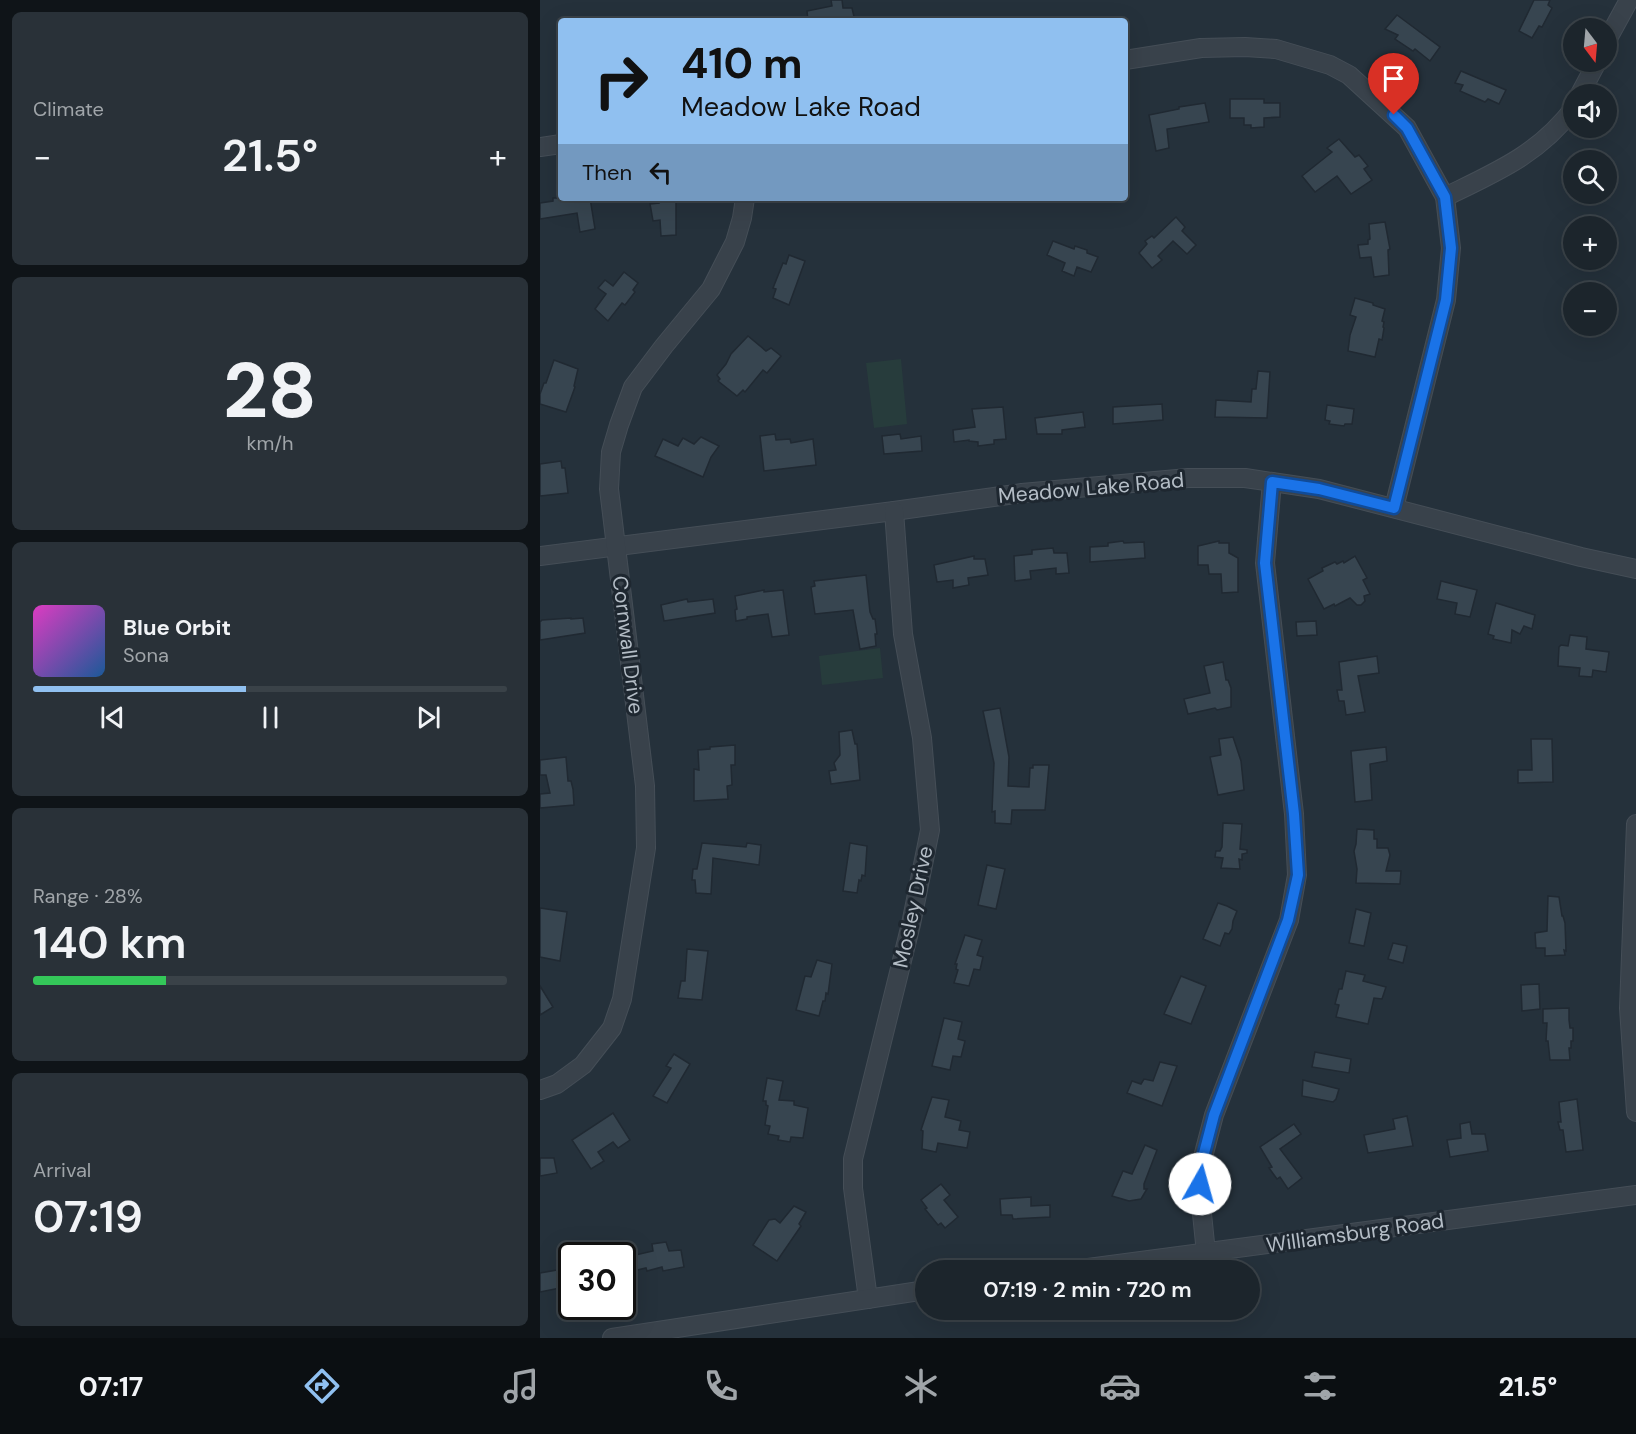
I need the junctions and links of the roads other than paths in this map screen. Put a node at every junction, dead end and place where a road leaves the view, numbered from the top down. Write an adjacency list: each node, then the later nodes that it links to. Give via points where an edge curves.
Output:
1 (1629, 0): 2 (street)
2 (1617, 22)
3 (1128, 60): 7 (street, via 1201,48 1245,47 1276,49 1330,65 1349,75 1407,128)
4 (1563, 120): 7 (street, via 1509,167)
5 (558, 144): 6 (street)
6 (540, 147)
7 (1445, 197): 10 (street, via 1451,248 1446,300)
8 (745, 201): 12 (street, Cornwall Drive, via 735,242 711,289 633,387 611,452 609,489)
9 (1272, 482): 10 (street, Meadow Lake Road); 11 (street, Meadow Lake Road, via 1188,478 1119,483 1022,492); 19 (street, via 1265,563 1298,875 1288,920 1206,1141 1199,1191)
10 (1394, 508): 14 (street, Meadow Lake Road)
11 (894, 511): 12 (street, Meadow Lake Road); 22 (street, Mosley Drive, via 903,634 922,738 930,830 853,1159 853,1188)
12 (616, 548): 13 (street, Meadow Lake Road); 16 (street, Cornwall Drive, via 645,786 644,868 622,999 612,1028 584,1065)
13 (540, 556)
14 (1636, 569)
15 (1636, 824): 17 (street, via 1629,1008)
16 (540, 1090)
17 (1636, 1112)
18 (1636, 1195): 19 (street, Williamsburg Road)
19 (1206, 1253): 20 (street, Williamsburg Road)
20 (1151, 1260)
21 (915, 1292): 22 (street)
22 (868, 1299): 23 (street)
23 (612, 1338)

